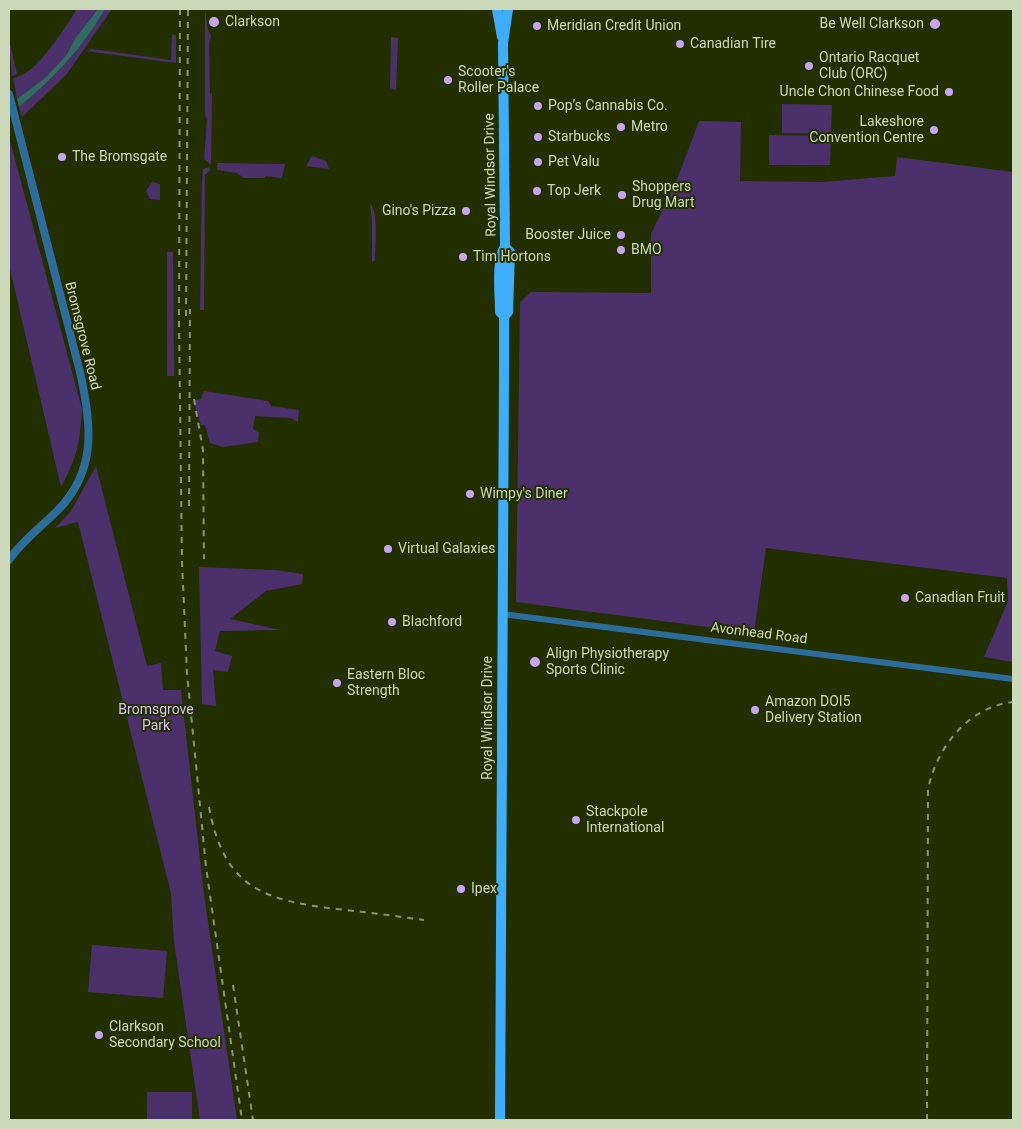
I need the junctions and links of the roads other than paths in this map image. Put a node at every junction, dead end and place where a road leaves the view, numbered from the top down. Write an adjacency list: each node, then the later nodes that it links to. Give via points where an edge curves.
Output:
1 (496, 9): 3 (main road, Royal Windsor Drive)
2 (508, 9): 3 (main road, Royal Windsor Drive)
3 (503, 43): 6 (main road, Royal Windsor Drive, via 505,247 501,252 500,312 504,316)
4 (9, 97): 5 (street, Bromsgrove Road, via 78,364 90,432 83,469 66,501 16,549)
5 (9, 560)
6 (502, 614): 7 (street, Avonhead Road); 8 (main road, Royal Windsor Drive)
7 (1013, 679)
8 (500, 1120)

